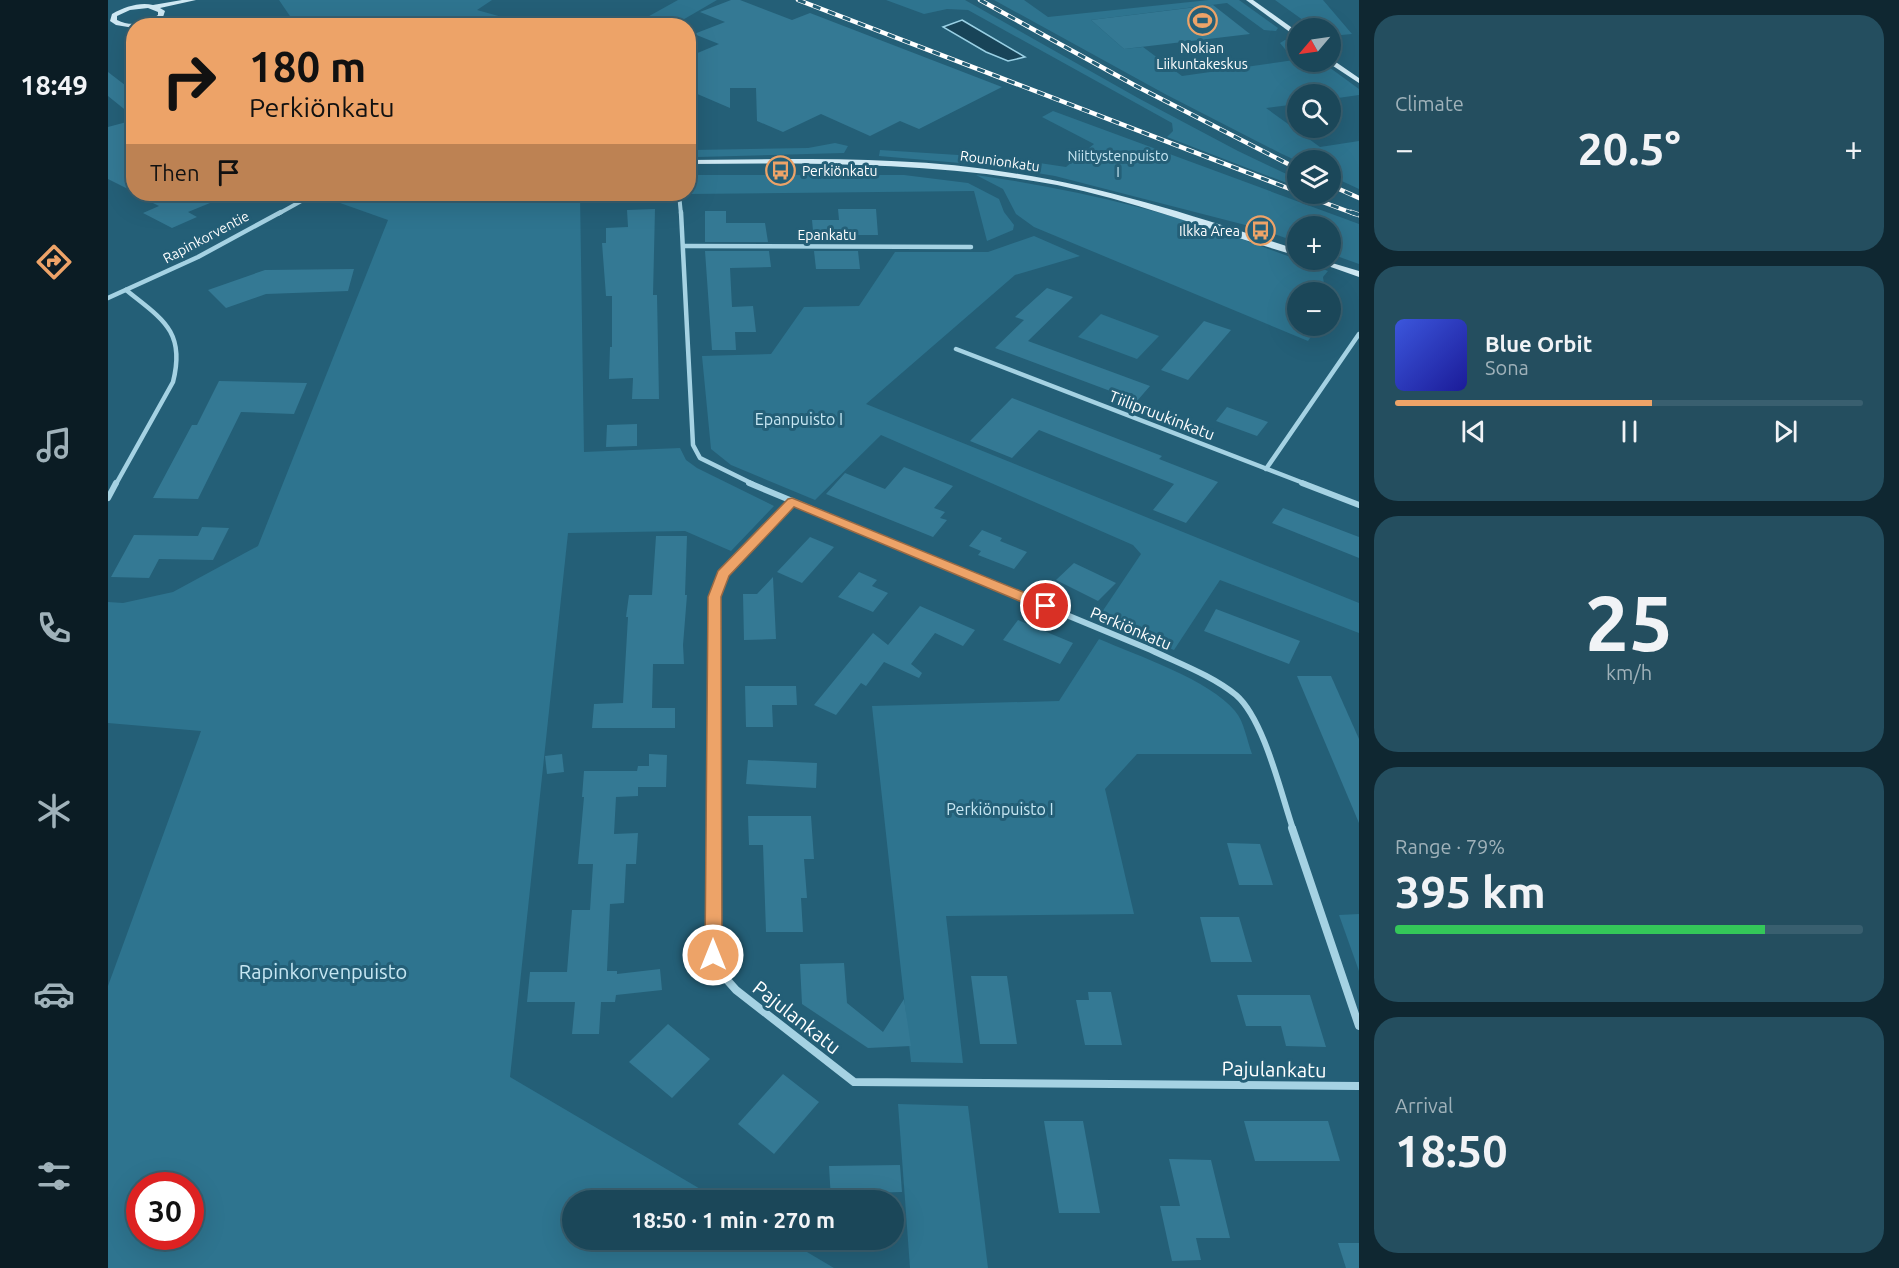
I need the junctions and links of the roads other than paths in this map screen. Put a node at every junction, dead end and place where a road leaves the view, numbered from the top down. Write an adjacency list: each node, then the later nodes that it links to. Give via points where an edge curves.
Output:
1 (128, 0): 4 (main road); 6 (main road)
2 (193, 0): 5 (main road)
3 (1249, 0): 12 (main road)
4 (143, 6): 5 (main road); 6 (main road)
5 (159, 9): 7 (main road)
6 (122, 10): 8 (main road)
7 (159, 18)
8 (110, 19): 9 (main road)
9 (119, 24): 10 (main road); 11 (main road)
10 (126, 25)
11 (108, 26)
12 (1287, 28)
13 (1341, 68): 14 (main road)
14 (1359, 81)
15 (696, 162): 20 (main road, Rounionkatu, via 865,161 985,171 1095,191)
16 (301, 201): 23 (street, Rapinkorventie)
17 (680, 201): 18 (street, Perkiönkatu)
18 (684, 246): 19 (street, Epankatu); 29 (street, Perkiönkatu, via 693,445 700,458 716,468)
19 (971, 247)
20 (1287, 250)
21 (1341, 268): 22 (main road)
22 (1359, 274)
23 (126, 291): 24 (street, Rapinkorventie); 28 (street, via 172,332 180,351 172,382)
24 (108, 298)
25 (1359, 334): 27 (street)
26 (956, 349): 27 (street, Tiilipruukinkatu)
27 (1266, 469): 30 (street, Tiilipruukinkatu)
28 (108, 498)
29 (792, 502): 31 (street, Perkiönkatu, via 1151,650 1215,680 1238,697 1255,718); 32 (street, Pajulankatu, via 723,574 714,597 713,955 720,972 736,990 854,1082)
30 (1359, 505)
31 (1359, 1026)
32 (1359, 1086)

